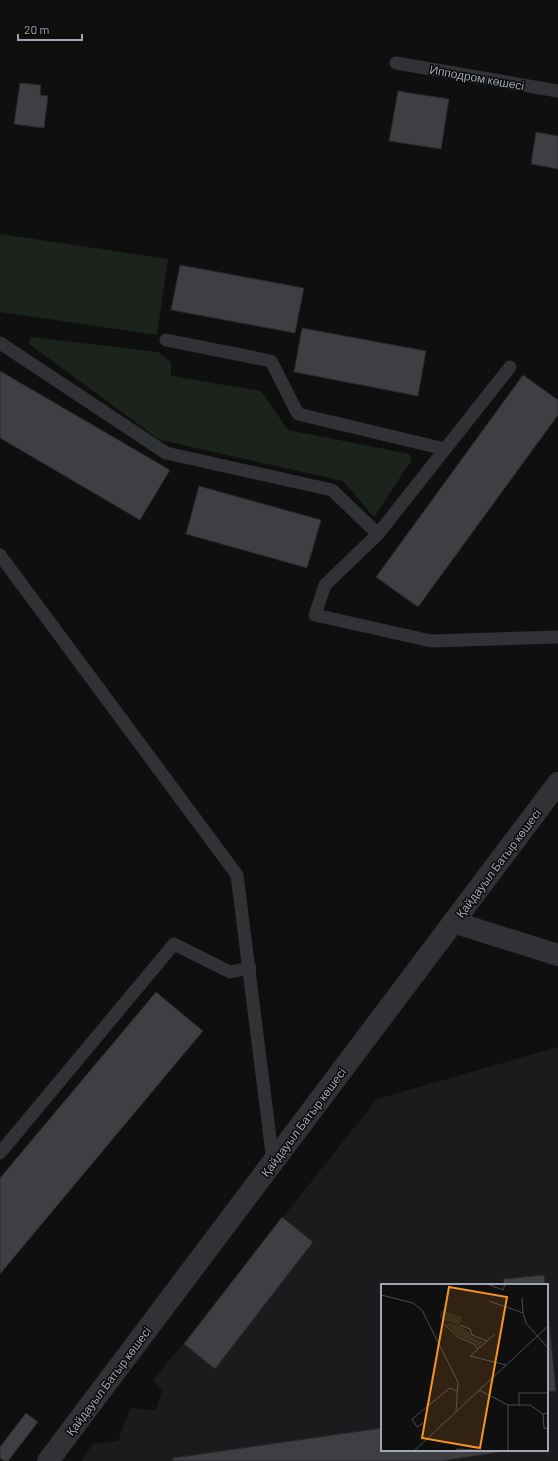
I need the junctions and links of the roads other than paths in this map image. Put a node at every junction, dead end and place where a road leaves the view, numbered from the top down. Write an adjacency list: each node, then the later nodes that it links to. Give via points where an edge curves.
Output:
1 (396, 63): 2 (lane, Ипподром көшесі)
2 (558, 91)
3 (166, 340): 6 (lane, via 271,361 298,414)
4 (0, 343): 7 (lane, via 166,453 332,490)
5 (510, 367): 6 (lane)
6 (445, 448): 7 (lane)
7 (378, 534): 9 (lane, via 325,585 315,615 431,641)
8 (0, 555): 13 (lane, via 237,875)
9 (558, 637)
10 (558, 783): 11 (street, Қайдауыл Батыр көшесі)
11 (453, 922): 12 (street); 15 (street, Қайдауыл Батыр көшесі)
12 (558, 955)
13 (250, 968): 14 (lane, via 230,972 174,944); 15 (lane)
14 (0, 1153)
15 (273, 1162): 16 (street, Қайдауыл Батыр көшесі)
16 (48, 1461)

